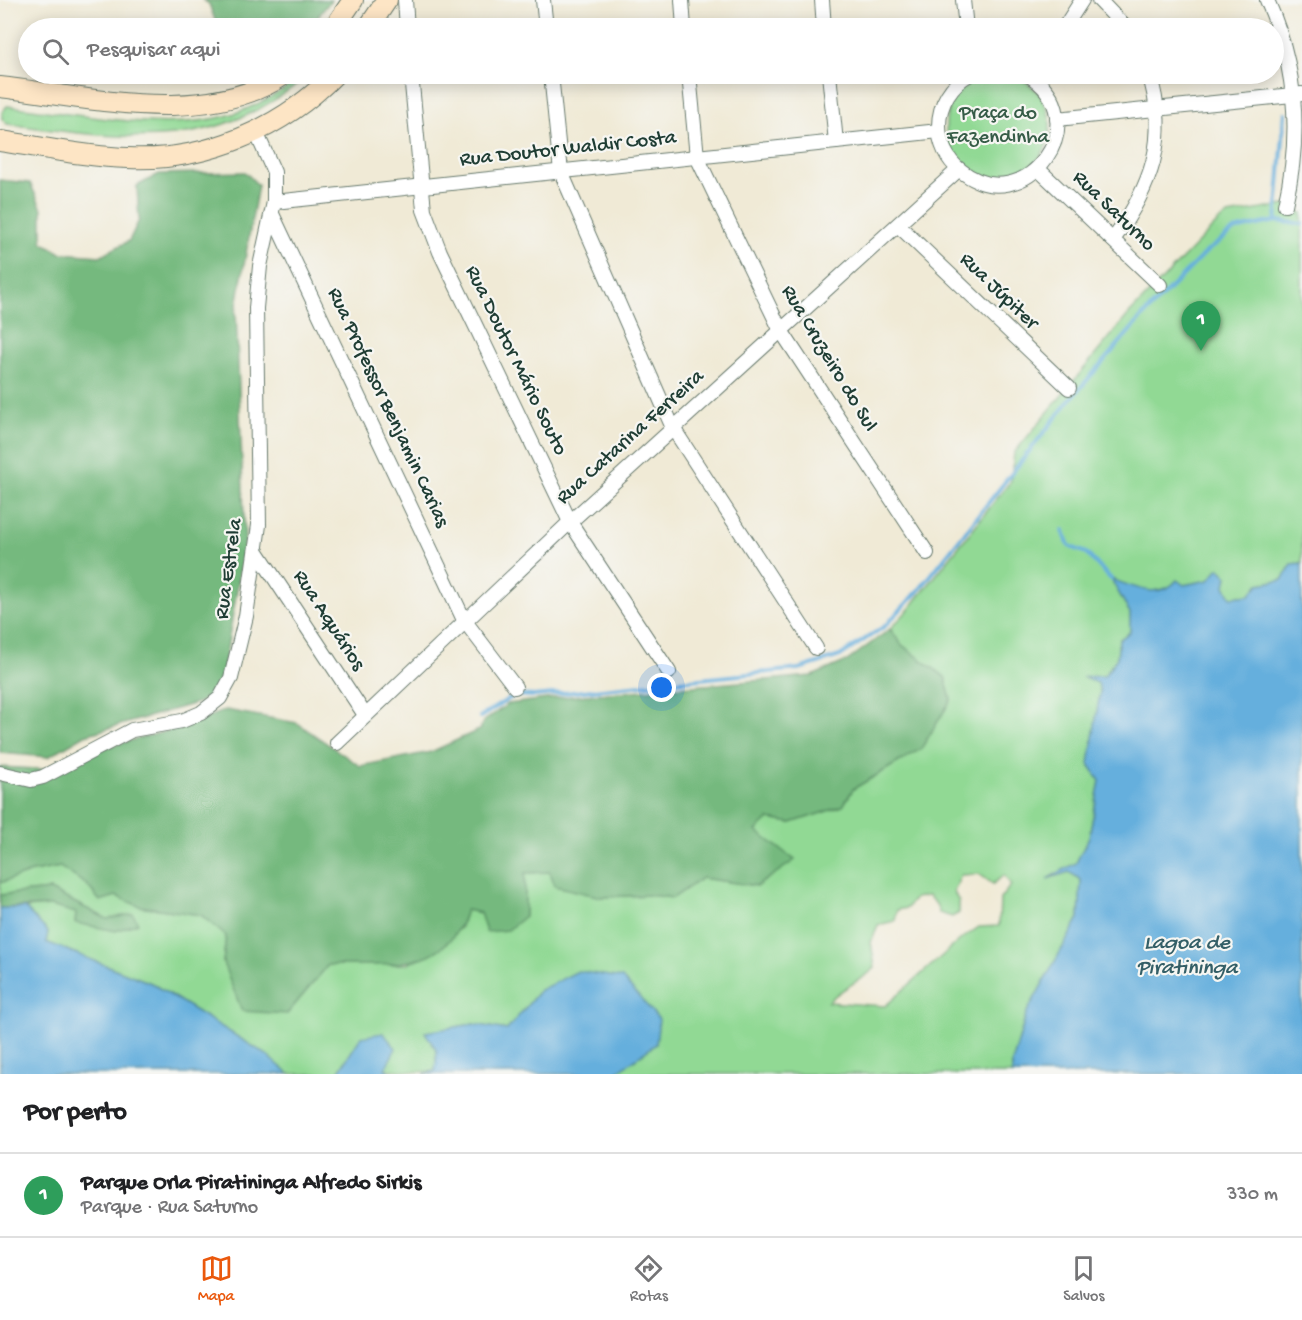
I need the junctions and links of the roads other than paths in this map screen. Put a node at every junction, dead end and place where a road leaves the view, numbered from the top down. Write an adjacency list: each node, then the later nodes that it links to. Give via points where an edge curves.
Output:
1 (354, 0): 2 (street); 12 (main road)
2 (366, 0)
3 (387, 0): 13 (main road)
4 (405, 0): 14 (street)
5 (543, 0): 15 (street)
6 (682, 0): 16 (street)
7 (822, 0): 17 (street)
8 (963, 0): 18 (street)
9 (1082, 0): 19 (street)
10 (1099, 0): 20 (street)
11 (1267, 0): 21 (street)
12 (341, 18)
13 (375, 18)
14 (406, 18)
15 (545, 18)
16 (683, 18)
17 (824, 18)
18 (965, 18)
19 (1070, 18)
20 (1116, 18)
21 (1273, 18)
22 (1284, 48): 33 (street)
23 (265, 84): 32 (main road, via 219,102 179,106)
24 (323, 84): 37 (main road, via 291,112)
25 (412, 84): 44 (street, Rua Doutor Mário Souto)
26 (552, 84): 43 (street)
27 (690, 84): 40 (street, Rua Cruzeiro do Sul)
28 (830, 84): 39 (street)
29 (956, 84): 36 (street, via 940,113)
30 (1040, 84): 35 (street, via 1050,96)
31 (1151, 84): 34 (street)
32 (0, 87)
33 (1298, 94): 34 (street); 45 (street, via 1294,159)
34 (1157, 109): 35 (street); 48 (street, via 1152,171 1135,209)
35 (1057, 119): 41 (street, via 1055,143)
36 (939, 131): 39 (street, Rua Doutor Waldir Costa); 42 (street, via 944,150)
37 (256, 132): 38 (main road, via 209,149 156,158 128,158); 46 (street, via 273,172)
38 (0, 141)
39 (836, 142): 40 (street, Rua Doutor Waldir Costa)
40 (697, 157): 43 (street, Rua Doutor Waldir Costa); 50 (street, Rua Cruzeiro do Sul)
41 (1038, 169): 42 (street, via 1024,179 999,184 973,179); 48 (street, Rua Saturno)
42 (959, 170): 47 (street, Rua Catarina Ferreira)
43 (561, 172): 44 (street, Rua Doutor Waldir Costa); 52 (street)
44 (421, 186): 46 (street, Rua Doutor Waldir Costa); 53 (street, Rua Doutor Mário Souto, via 424,210 440,252)
45 (1286, 205)
46 (273, 208): 54 (street, Rua Estrela, via 260,266 256,308); 56 (street, Rua Professor Benjamin Carias)
47 (898, 225): 50 (street, Rua Catarina Ferreira); 51 (street, Rua Júpiter)
48 (1113, 240): 49 (street, Rua Saturno)
49 (1160, 285)
50 (780, 329): 52 (street, Rua Catarina Ferreira); 55 (street, Rua Cruzeiro do Sul)
51 (1069, 388)
52 (673, 428): 53 (street, Rua Catarina Ferreira); 57 (street)
53 (570, 522): 56 (street, Rua Catarina Ferreira); 58 (street, Rua Doutor Mário Souto)
54 (256, 550): 60 (street, Rua Aquários); 62 (street, Rua Estrela, via 238,652 220,698 182,721 132,730 43,777 31,780)
55 (927, 553)
56 (464, 620): 59 (street, Rua Professor Benjamin Carias); 60 (street, Rua Catarina Ferreira)
57 (816, 648)
58 (669, 672)
59 (515, 687)
60 (365, 715): 61 (street, Rua Catarina Ferreira)
61 (337, 742)
62 (0, 773)

